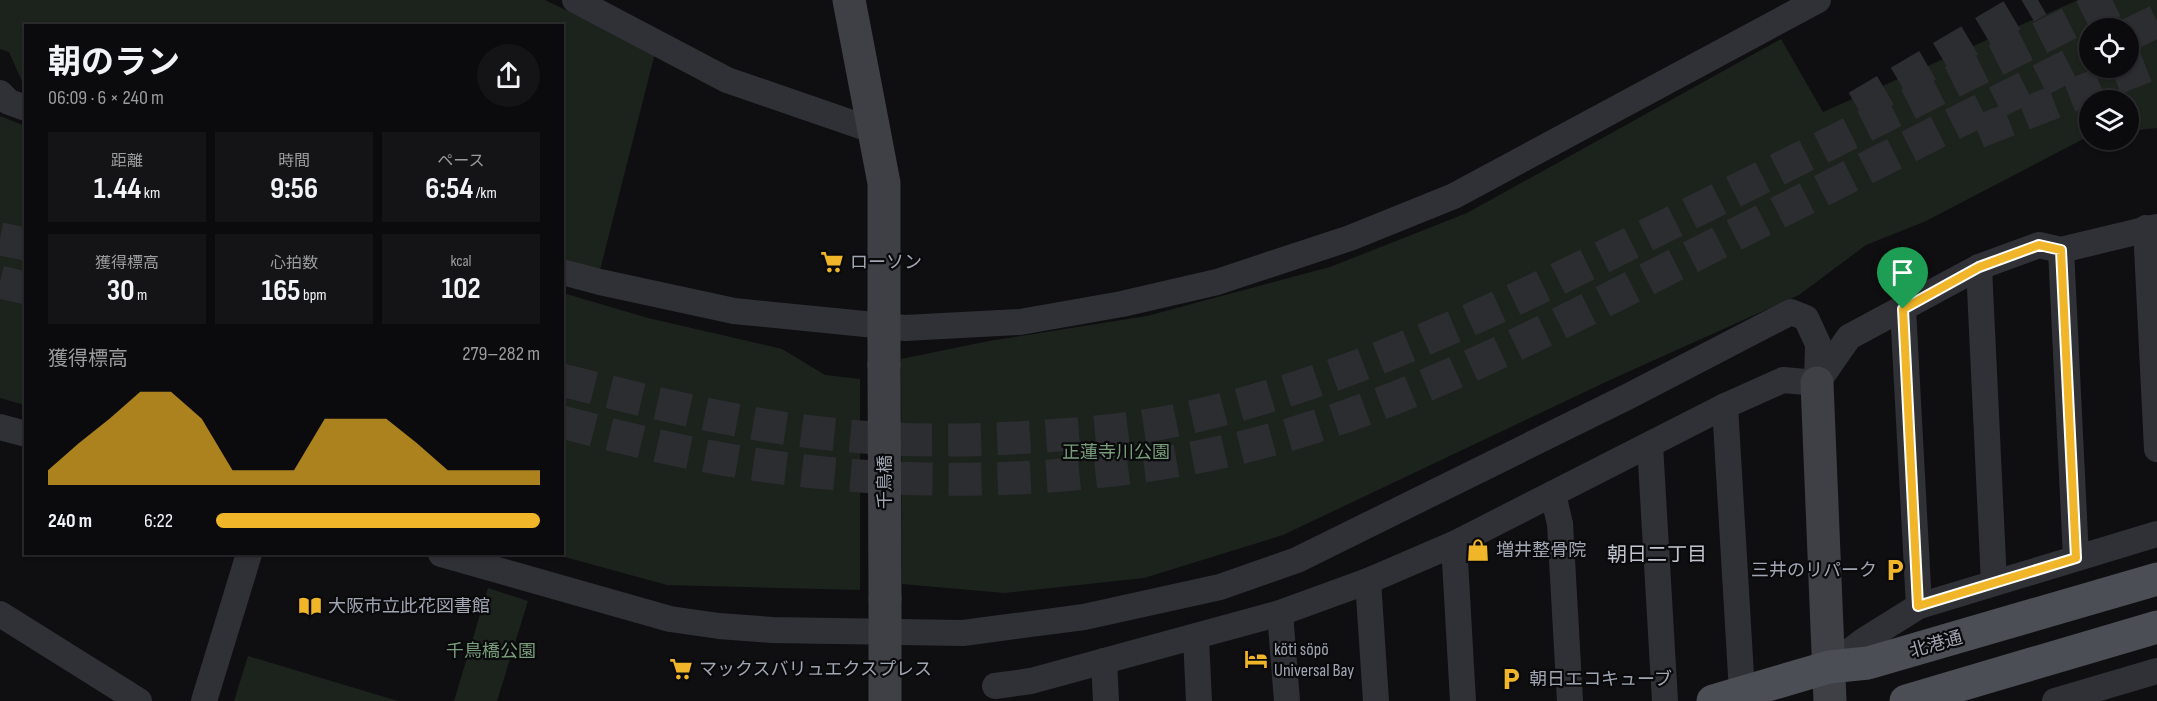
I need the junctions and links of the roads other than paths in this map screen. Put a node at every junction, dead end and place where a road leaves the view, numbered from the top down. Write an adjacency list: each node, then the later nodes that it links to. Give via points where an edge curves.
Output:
1 (575, 0): 6 (street, via 727,80)
2 (849, 0): 6 (street, 千鳥橋)
3 (1818, 0): 12 (street, via 1454,196 1350,238 1217,282 1122,304 1020,322)
4 (0, 93): 5 (street, via 9,102)
5 (24, 107)
6 (875, 131): 12 (street, 千鳥橋, via 884,183)
7 (2152, 227): 8 (street); 18 (street)
8 (2061, 250): 9 (street, via 2039,245); 24 (street)
9 (1979, 267): 11 (street); 27 (street)
10 (564, 273): 12 (street, via 734,311)
11 (1903, 309): 13 (street, via 1849,338); 28 (street)
12 (882, 326): 32 (street, 千鳥橋, bridge)
13 (1816, 382): 14 (street, via 1782,380); 32 (street, via 1818,344 1813,328 1806,318 1791,312 1297,560 1220,587 1084,617 963,633); 35 (street)
14 (1725, 406): 17 (street); 38 (street)
15 (0, 426): 16 (street)
16 (24, 433)
17 (1650, 445): 19 (street); 49 (street)
18 (2157, 449)
19 (1553, 494): 21 (street); 48 (street, via 1560,524)
20 (2157, 534): 24 (street)
21 (1454, 544): 26 (street); 47 (street)
22 (249, 555): 41 (street)
23 (445, 555): 32 (street, via 670,619 772,630)
24 (2076, 558): 27 (street)
25 (2157, 579): 35 (main road, 北港通, via 1868,663)
26 (1368, 581): 29 (street); 46 (street)
27 (1994, 583): 28 (street)
28 (1918, 606): 35 (street)
29 (1280, 613): 33 (street); 45 (street)
30 (0, 614): 40 (street)
31 (2157, 627): 51 (main road)
32 (884, 633): 42 (street, 千鳥橋)
33 (1196, 638): 34 (street); 44 (street)
34 (1104, 661): 37 (street, via 1032,681); 43 (street)
35 (1829, 667): 38 (main road, 北港通); 50 (street)
36 (2157, 671): 39 (street)
37 (995, 686)
38 (1727, 697)
39 (2085, 697): 52 (street)
40 (139, 701)
41 (204, 701)
42 (885, 701)
43 (1106, 701)
44 (1199, 701)
45 (1287, 701)
46 (1376, 701)
47 (1463, 701)
48 (1570, 701)
49 (1665, 701)
50 (1830, 701)
51 (1906, 701)
52 (2055, 701)

